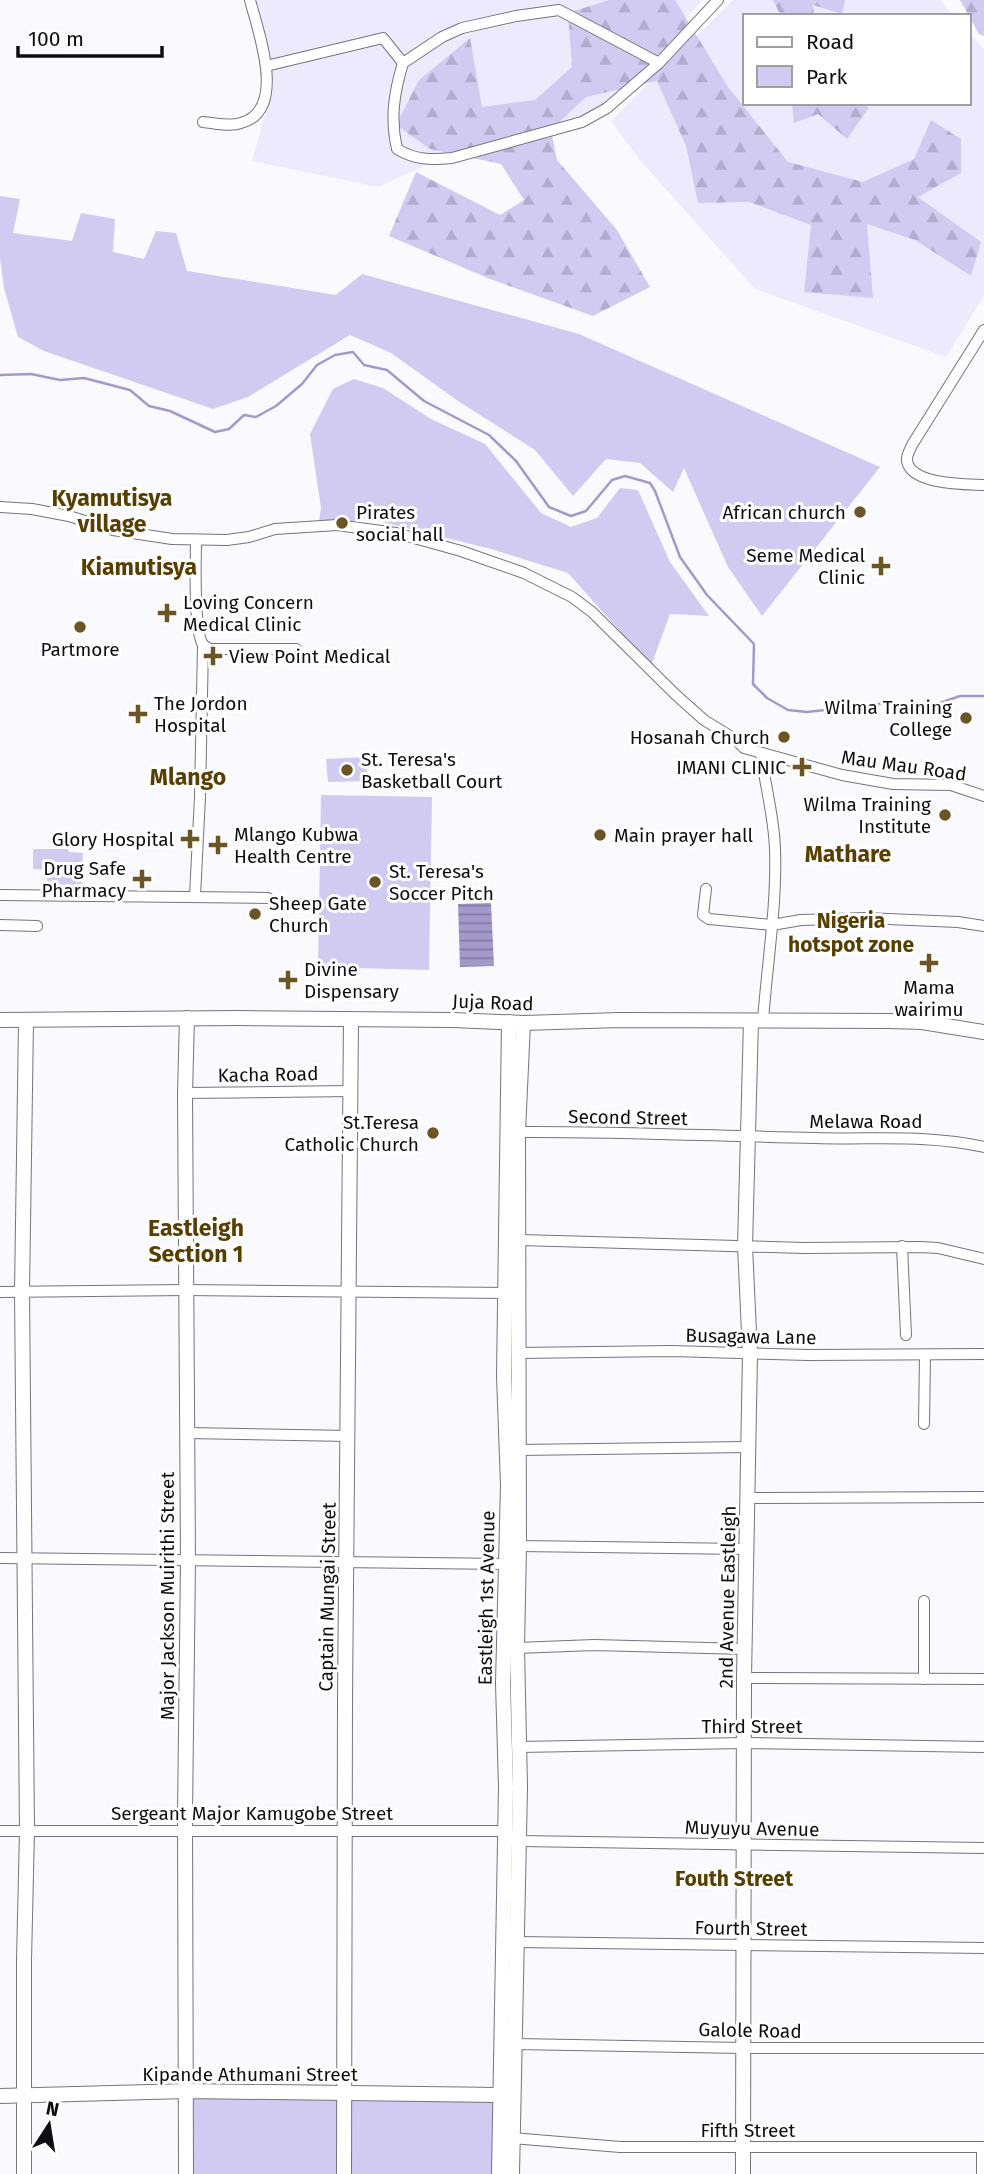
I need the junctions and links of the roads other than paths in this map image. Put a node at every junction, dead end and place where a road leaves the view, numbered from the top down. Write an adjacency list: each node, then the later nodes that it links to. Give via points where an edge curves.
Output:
1 (250, 0): 5 (street)
2 (718, 0): 4 (street)
3 (403, 63): 4 (street, via 462,28 559,10); 4 (street, via 392,109 397,149 429,160 452,158 582,122 617,100); 5 (street, via 383,38)
4 (659, 63)
5 (266, 66): 6 (street, via 267,93 257,114 238,125)
6 (203, 122)
7 (984, 330): 8 (street, via 907,460 924,478)
8 (984, 485)
9 (0, 507): 10 (street, Mau Mau Road, via 62,514 123,532)
10 (196, 540): 11 (street, via 199,638); 13 (street, Mau Mau Road, via 227,540 309,526 363,527 426,540 494,562 551,585 592,612 704,720 744,748)
11 (203, 645): 12 (street, via 210,649); 17 (street)
12 (296, 649)
13 (761, 753): 14 (street, Mau Mau Road, via 842,775 951,785); 20 (street, via 774,828)
14 (984, 796)
15 (706, 889): 20 (street, via 705,918)
16 (0, 895): 17 (street)
17 (195, 896): 18 (street)
18 (268, 898)
19 (0, 925): 21 (street)
20 (772, 925): 22 (street, via 865,918); 28 (street)
21 (37, 926)
22 (984, 926)
23 (187, 1018): 25 (street, Juja Road); 27 (street, Juja Road); 34 (street, Major Jackson Muirithi Street)
24 (0, 1020): 27 (street, Juja Road)
25 (351, 1020): 26 (street, Juja Road); 33 (street, Captain Mungai Street)
26 (481, 1020): 29 (street, Juja Road); 32 (street)
27 (26, 1021): 44 (street)
28 (757, 1021): 30 (street, Juja Road); 31 (street, Juja Road, via 922,1022); 36 (street, 2nd Avenue Eastleigh)
29 (516, 1022): 30 (street, Juja Road); 32 (street, Eastleigh 1st Avenue)
30 (564, 1022): 32 (street, via 536,1030)
31 (984, 1032)
32 (515, 1054): 35 (street, Eastleigh 1st Avenue)
33 (351, 1091): 34 (street, Kacha Road); 45 (street, Captain Mungai Street)
34 (185, 1093): 42 (street, Major Jackson Muirithi Street)
35 (513, 1132): 36 (street, Second Street); 38 (street, Eastleigh 1st Avenue); 46 (street, Eastleigh 1st Avenue)
36 (747, 1136): 37 (street, Melawa Road, via 932,1138); 39 (street, 2nd Avenue Eastleigh)
37 (984, 1147)
38 (520, 1240): 39 (street); 46 (street, Eastleigh 1st Avenue)
39 (745, 1246): 40 (street); 49 (street, 2nd Avenue Eastleigh)
40 (902, 1247): 41 (street, via 939,1248); 47 (street)
41 (984, 1259)
42 (186, 1290): 44 (street); 45 (street); 53 (street, Major Jackson Muirithi Street)
43 (0, 1292): 44 (street)
44 (22, 1292): 61 (street)
45 (349, 1292): 46 (street); 54 (street, Captain Mungai Street)
46 (511, 1293): 48 (street, Eastleigh 1st Avenue); 65 (street, Eastleigh 1st Avenue)
47 (906, 1335)
48 (518, 1353): 49 (street, Busagawa Lane); 56 (street, Eastleigh 1st Avenue)
49 (750, 1354): 51 (street, Busagawa Lane); 55 (street, 2nd Avenue Eastleigh)
50 (984, 1354): 51 (street, Busagawa Lane)
51 (925, 1356): 52 (street)
52 (924, 1424)
53 (187, 1433): 54 (street); 63 (street, Major Jackson Muirithi Street)
54 (349, 1436): 64 (street, Captain Mungai Street)
55 (748, 1447): 56 (street); 58 (street, 2nd Avenue Eastleigh)
56 (518, 1450): 59 (street, Eastleigh 1st Avenue)
57 (984, 1497): 58 (street)
58 (748, 1498): 60 (street, 2nd Avenue Eastleigh)
59 (519, 1546): 60 (street); 67 (street, Eastleigh 1st Avenue)
60 (746, 1549): 68 (street, 2nd Avenue Eastleigh)
61 (25, 1557): 62 (street); 63 (street); 79 (street)
62 (0, 1558)
63 (188, 1560): 64 (street); 76 (street, Major Jackson Muirithi Street)
64 (348, 1562): 65 (street); 75 (street, Captain Mungai Street)
65 (507, 1564): 77 (street, Eastleigh 1st Avenue)
66 (924, 1601): 70 (street)
67 (517, 1648): 68 (street); 73 (street, Eastleigh 1st Avenue)
68 (745, 1649): 69 (street, 2nd Avenue Eastleigh)
69 (744, 1678): 70 (street); 72 (street, 2nd Avenue Eastleigh)
70 (924, 1679): 71 (street)
71 (984, 1679)
72 (744, 1743): 73 (street, Third Street); 74 (street, Third Street); 81 (street, 2nd Avenue Eastleigh)
73 (519, 1747): 80 (street, Eastleigh 1st Avenue)
74 (984, 1747)
75 (345, 1829): 76 (street, Sergeant Major Kamugobe Street); 77 (street, Sergeant Major Kamugobe Street); 90 (street, Captain Mungai Street)
76 (185, 1830): 79 (street, Sergeant Major Kamugobe Street); 89 (street, Major Jackson Muirithi Street)
77 (505, 1830): 91 (street, Eastleigh 1st Avenue)
78 (0, 1831): 79 (street, Sergeant Major Kamugobe Street)
79 (27, 1831): 93 (street)
80 (520, 1841): 81 (street, Muyuyu Avenue); 83 (street, Eastleigh 1st Avenue)
81 (744, 1846): 82 (street, Muyuyu Avenue); 84 (street, 2nd Avenue Eastleigh)
82 (984, 1848)
83 (517, 1942): 84 (street, Fourth Street); 86 (street, Eastleigh 1st Avenue)
84 (743, 1946): 85 (street, Fourth Street); 87 (street, 2nd Avenue Eastleigh)
85 (984, 1948)
86 (515, 2044): 87 (street, Galole Road); 94 (street, Eastleigh 1st Avenue)
87 (743, 2048): 88 (street, Galole Road); 96 (street, 2nd Avenue Eastleigh)
88 (984, 2048)
89 (187, 2091): 90 (street, Kipande Athumani Street); 93 (street, Kipande Athumani Street); 98 (street, Major Jackson Muirithi Street)
90 (345, 2094): 91 (street, Kipande Athumani Street); 99 (street, Captain Mungai Street)
91 (499, 2095): 100 (street, Eastleigh 1st Avenue)
92 (0, 2096): 93 (street, Kipande Athumani Street)
93 (23, 2096): 97 (street)
94 (512, 2138): 96 (street, Fifth Street, via 620,2147); 101 (street, Eastleigh 1st Avenue)
95 (983, 2147): 96 (street, Fifth Street); 103 (street)
96 (743, 2148): 102 (street, 2nd Avenue Eastleigh)
97 (24, 2174)
98 (186, 2174)
99 (344, 2174)
100 (499, 2174)
101 (512, 2174)
102 (743, 2174)
103 (982, 2174)

